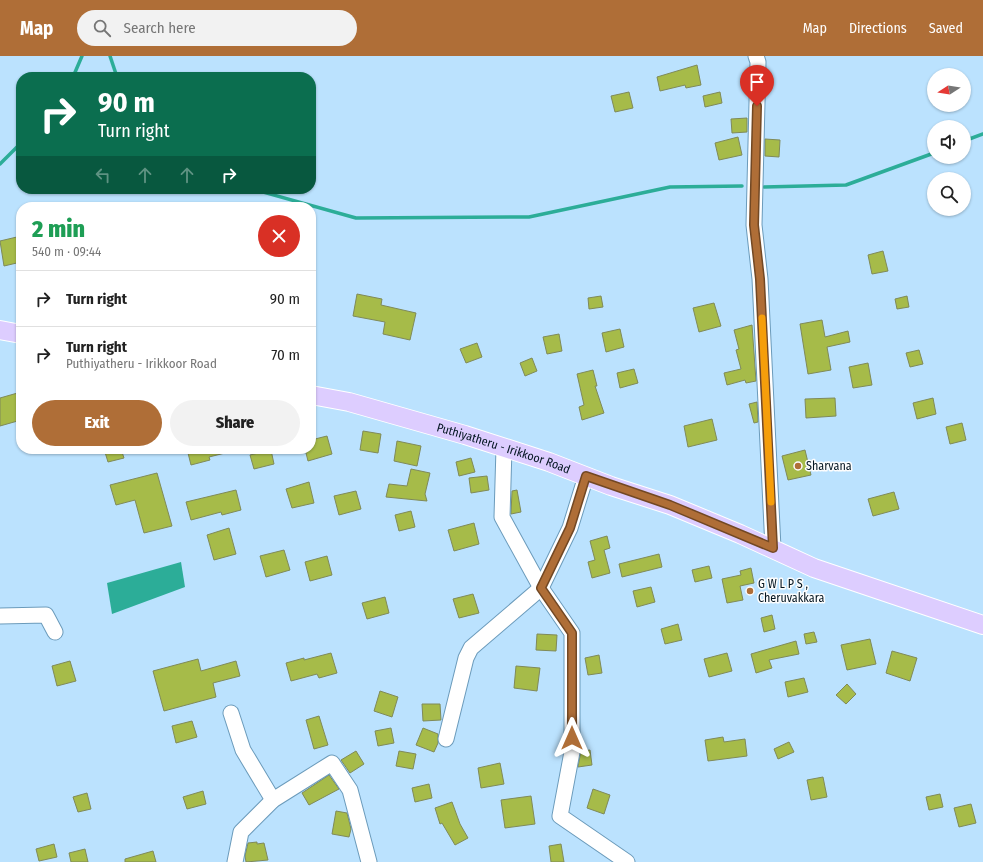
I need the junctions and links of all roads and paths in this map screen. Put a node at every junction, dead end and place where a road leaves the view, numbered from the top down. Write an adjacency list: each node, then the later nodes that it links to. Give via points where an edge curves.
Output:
1 (756, 56): 7 (street, via 758,62 754,225 760,279)
2 (0, 330): 3 (main road)
3 (16, 333)
4 (316, 396): 5 (main road, Puthiyatheru - Irikkoor Road, via 349,402)
5 (504, 448): 6 (main road, Puthiyatheru - Irikkoor Road); 8 (street, via 502,517)
6 (586, 476): 7 (main road, Puthiyatheru - Irikkoor Road, via 670,505); 8 (street, via 570,528)
7 (773, 548): 10 (main road, Puthiyatheru - Irikkoor Road, via 814,568)
8 (541, 588): 13 (street, via 471,648 466,658); 17 (street, via 572,633 572,752 560,816)
9 (0, 616): 11 (street, via 46,615)
10 (983, 625)
11 (56, 632)
12 (231, 713): 14 (street, via 243,750)
13 (446, 739)
14 (273, 800): 15 (street, via 242,832); 16 (street, via 332,763 350,790)
15 (235, 862)
16 (368, 862)
17 (627, 862)

